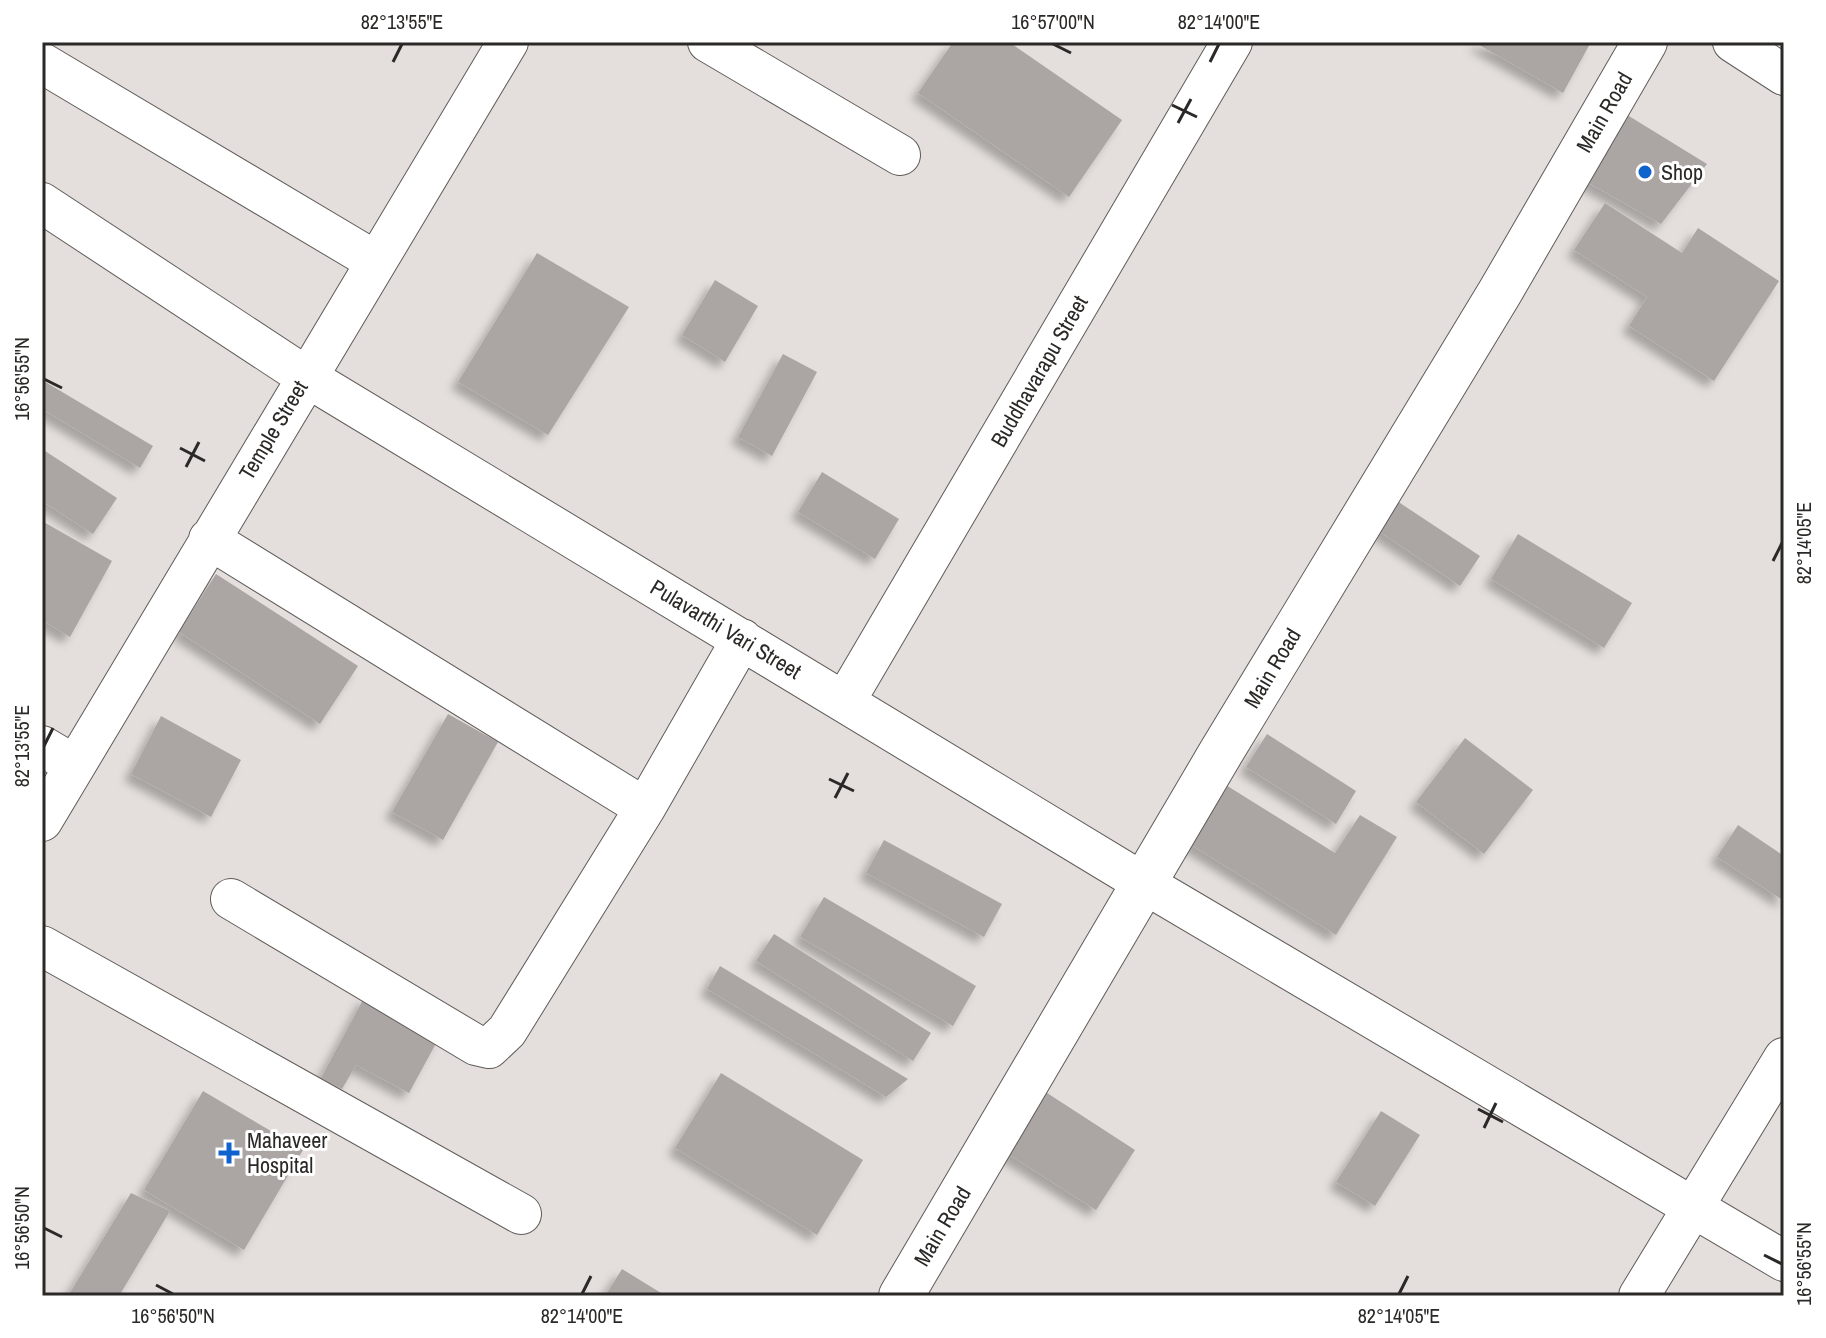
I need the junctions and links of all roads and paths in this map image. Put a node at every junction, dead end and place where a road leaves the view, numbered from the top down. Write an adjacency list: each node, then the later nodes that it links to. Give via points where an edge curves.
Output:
1 (508, 42): 10 (street, Temple Street)
2 (708, 42): 8 (street)
3 (1232, 42): 14 (street, Buddhavarapu Street)
4 (1645, 42): 18 (highway, Main Road)
5 (1733, 42): 7 (street)
6 (42, 63): 10 (street)
7 (1784, 75)
8 (900, 155)
9 (42, 203): 11 (street, Pulavarthi Vari Street)
10 (375, 261): 11 (street, Temple Street)
11 (305, 376): 12 (street, Temple Street); 13 (street, Pulavarthi Vari Street)
12 (209, 539): 15 (street, Temple Street); 16 (street)
13 (742, 639): 14 (street, Pulavarthi Vari Street); 16 (street)
14 (845, 701): 18 (street, Pulavarthi Vari Street)
15 (58, 756): 17 (street, Temple Street)
16 (645, 808): 19 (street, via 507,1031 489,1048)
17 (42, 821)
18 (1145, 884): 22 (street, Pulavarthi Vari Street); 25 (highway, Main Road)
19 (231, 899)
20 (42, 946): 23 (street)
21 (1784, 1058): 22 (street)
22 (1693, 1206): 24 (street, Pulavarthi Vari Street); 26 (street)
23 (521, 1214)
24 (1784, 1261)
25 (901, 1296)
26 (1639, 1296)

